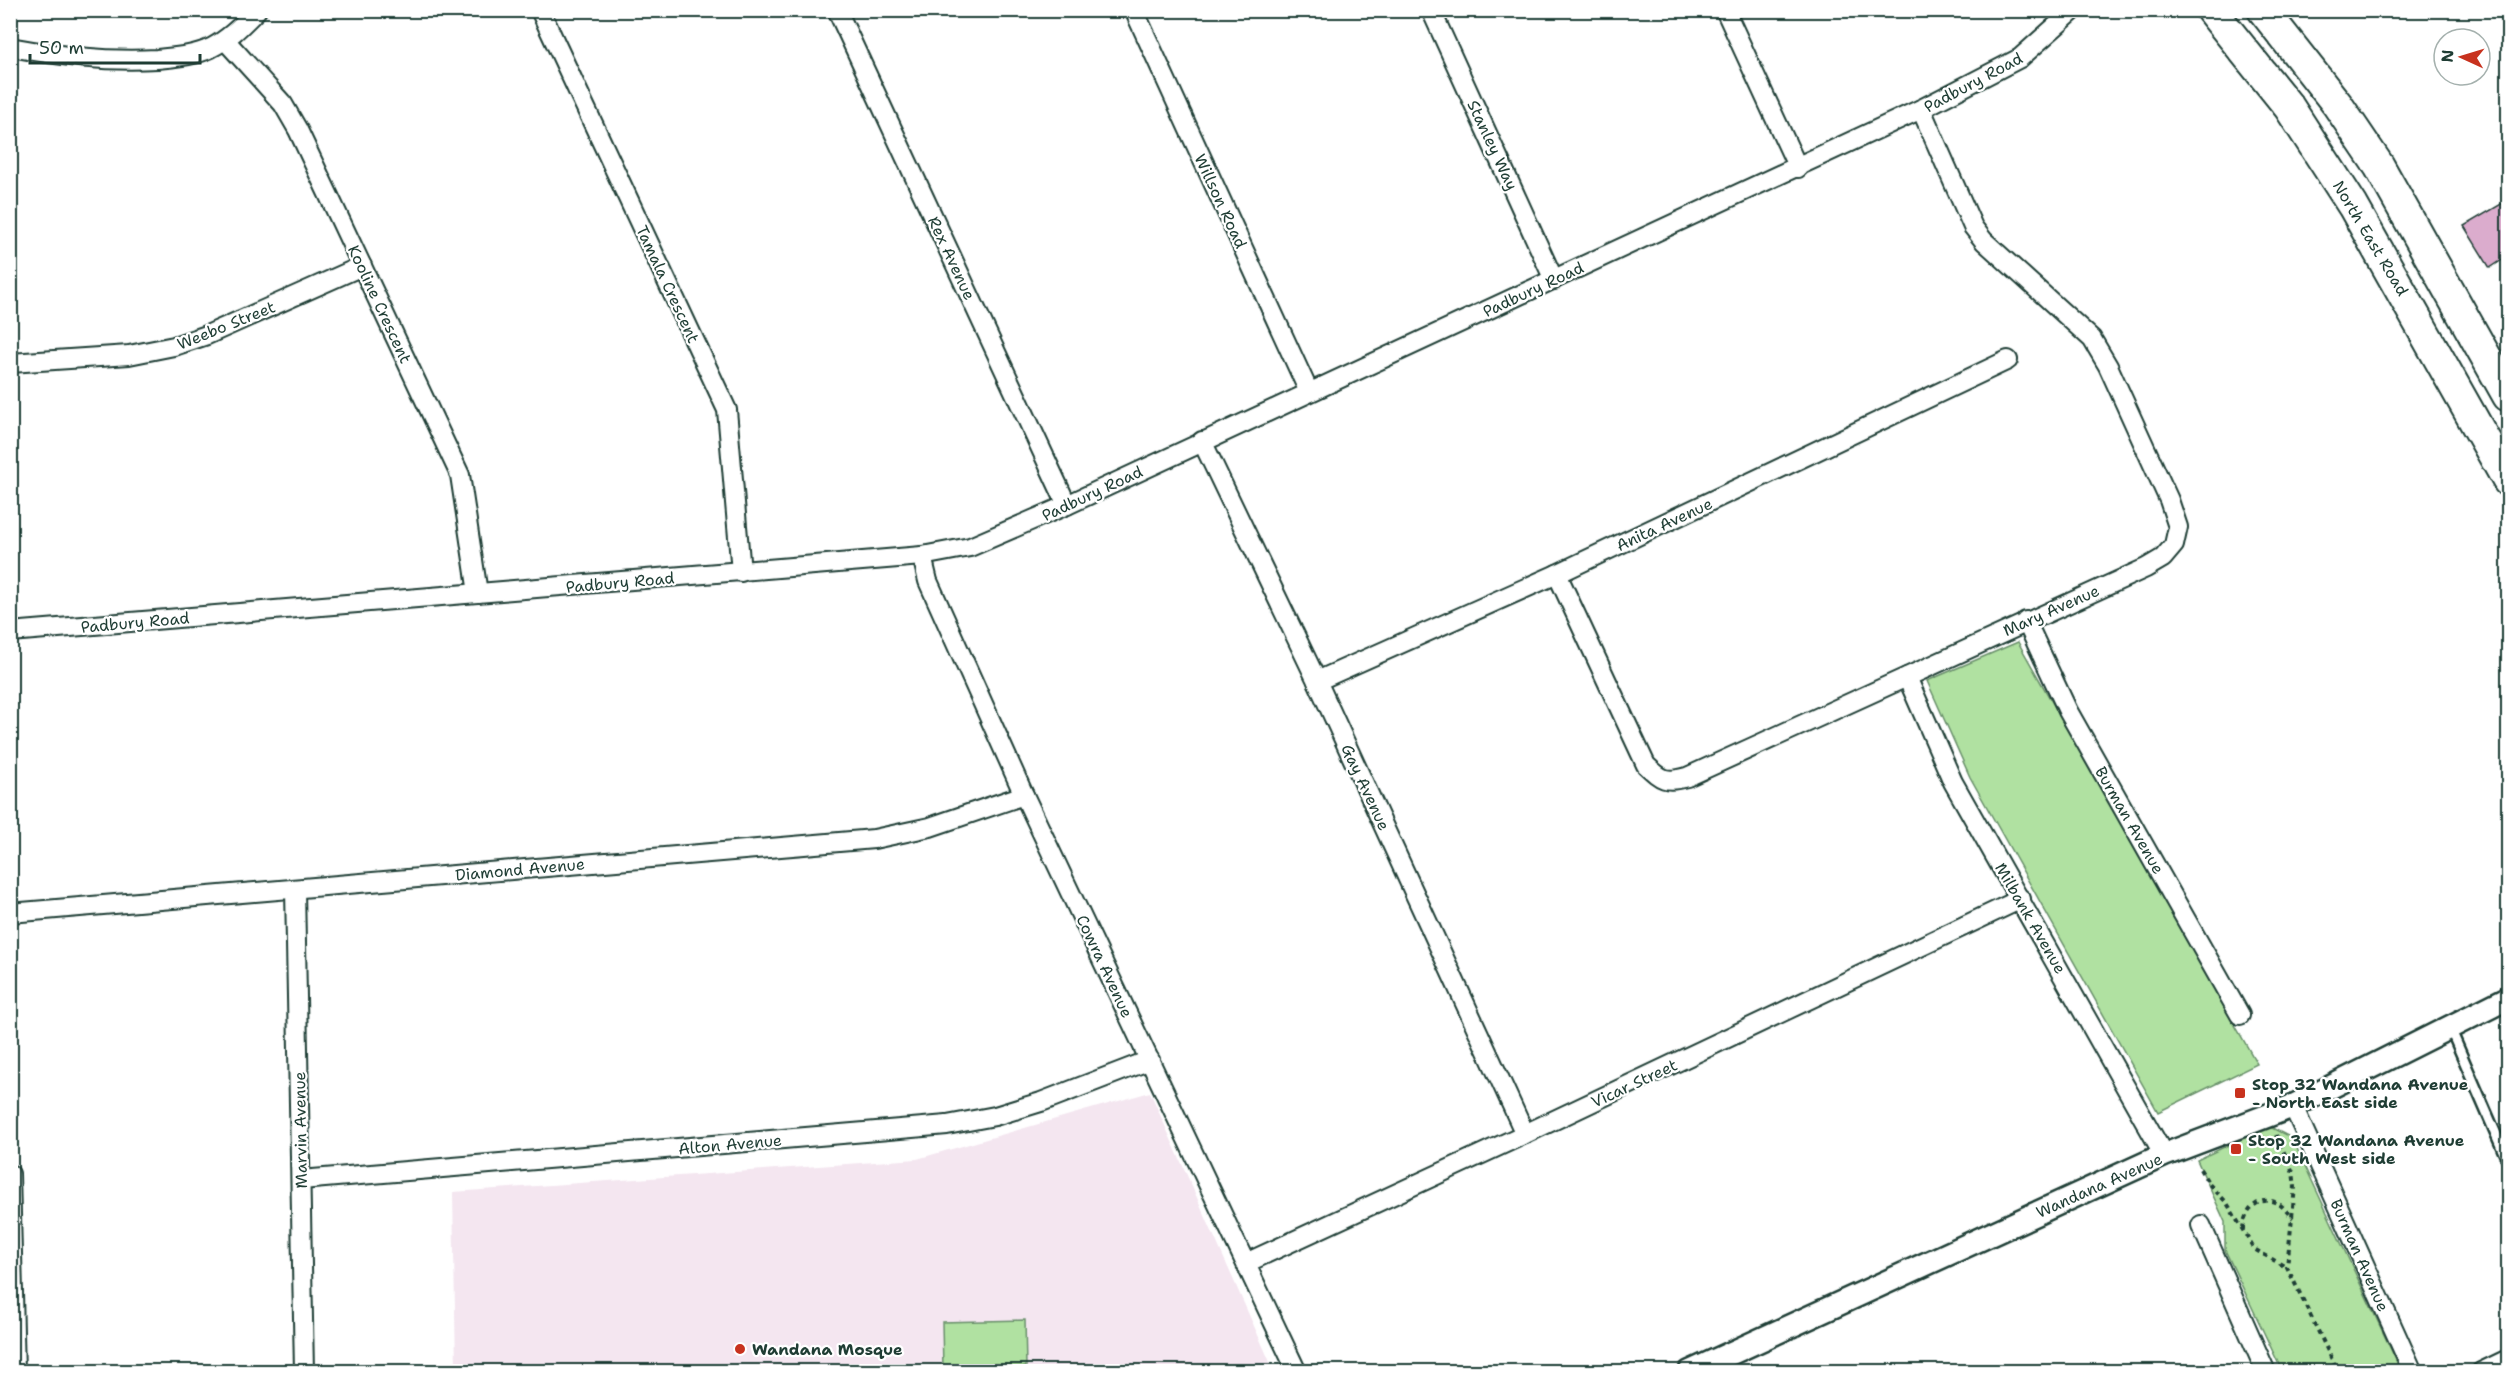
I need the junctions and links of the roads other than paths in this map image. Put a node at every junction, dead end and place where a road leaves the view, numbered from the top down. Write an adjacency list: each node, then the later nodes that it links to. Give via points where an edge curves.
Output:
1 (257, 10): 10 (street)
2 (540, 10): 25 (street, Tamala Crescent, via 727,410)
3 (837, 10): 23 (street, Rex Avenue)
4 (1134, 10): 19 (street, Willson Road)
5 (1431, 10): 15 (street, Stanley Way)
6 (1725, 10): 13 (street)
7 (2074, 10): 12 (street, Padbury Road, via 2020,58)
8 (2211, 10): 20 (highway, North East Road, via 2289,107 2353,206)
9 (2262, 10): 18 (highway, via 2337,104 2379,166)
10 (225, 40): 11 (street, via 189,56 130,60 69,58); 14 (street, Kooline Crescent, via 284,104)
11 (10, 47)
12 (1921, 110): 13 (street, Padbury Road); 28 (street, Mary Avenue, via 1973,227 2092,339 2108,366 2178,527 2174,545 2163,558)
13 (1798, 168): 15 (street, Padbury Road)
14 (362, 266): 17 (street, Weebo Street, via 174,346 129,355); 27 (street, Kooline Crescent, via 460,475)
15 (1554, 280): 19 (street, Padbury Road)
16 (2008, 360): 26 (street, Anita Avenue)
17 (10, 363)
18 (2507, 391): 20 (highway)
19 (1309, 392): 21 (street, Padbury Road)
20 (2468, 410): 22 (highway, North East Road)
21 (1202, 441): 23 (street, Padbury Road); 31 (street, Gay Avenue)
22 (2508, 481)
23 (1067, 505): 24 (street, Padbury Road, via 970,547)
24 (922, 556): 25 (street, Padbury Road); 32 (street, Cowra Avenue, via 928,581)
25 (741, 572): 27 (street, Padbury Road)
26 (1557, 574): 30 (street, Mary Avenue, via 1646,765 1659,777 1671,781); 31 (street, Anita Avenue)
27 (478, 593): 29 (street, Padbury Road)
28 (2026, 621): 30 (street, Mary Avenue); 37 (street, Burman Avenue, via 2073,719)
29 (10, 632)
30 (1906, 677): 34 (street, Milbank Avenue, via 1953,782)
31 (1317, 681): 41 (street, Gay Avenue)
32 (1024, 795): 33 (street, Diamond Avenue, via 930,827 874,838); 39 (street, Cowra Avenue)
33 (295, 889): 35 (street, Diamond Avenue); 45 (street, Marvin Avenue)
34 (2021, 899): 41 (street, Vicar Street); 42 (street, Milbank Avenue)
35 (10, 913)
36 (2508, 998): 38 (street, Wandana Avenue)
37 (2240, 1015)
38 (2450, 1028): 40 (street, Wandana Avenue); 43 (lane)
39 (1150, 1060): 45 (street, Alton Avenue, via 1041,1102 946,1125); 47 (street, Cowra Avenue)
40 (2293, 1106): 42 (street, Wandana Avenue); 55 (street, Burman Avenue)
41 (1525, 1134): 47 (street, Vicar Street)
42 (2164, 1155): 53 (street, Wandana Avenue)
43 (2508, 1162)
44 (10, 1174): 50 (street)
45 (301, 1180): 51 (street, Marvin Avenue)
46 (2200, 1225): 54 (street)
47 (1246, 1263): 52 (street, Cowra Avenue)
48 (2508, 1359): 49 (street)
49 (2486, 1370)
50 (15, 1371)
51 (304, 1371)
52 (1297, 1371)
53 (1690, 1371)
54 (2266, 1371)
55 (2413, 1371)

